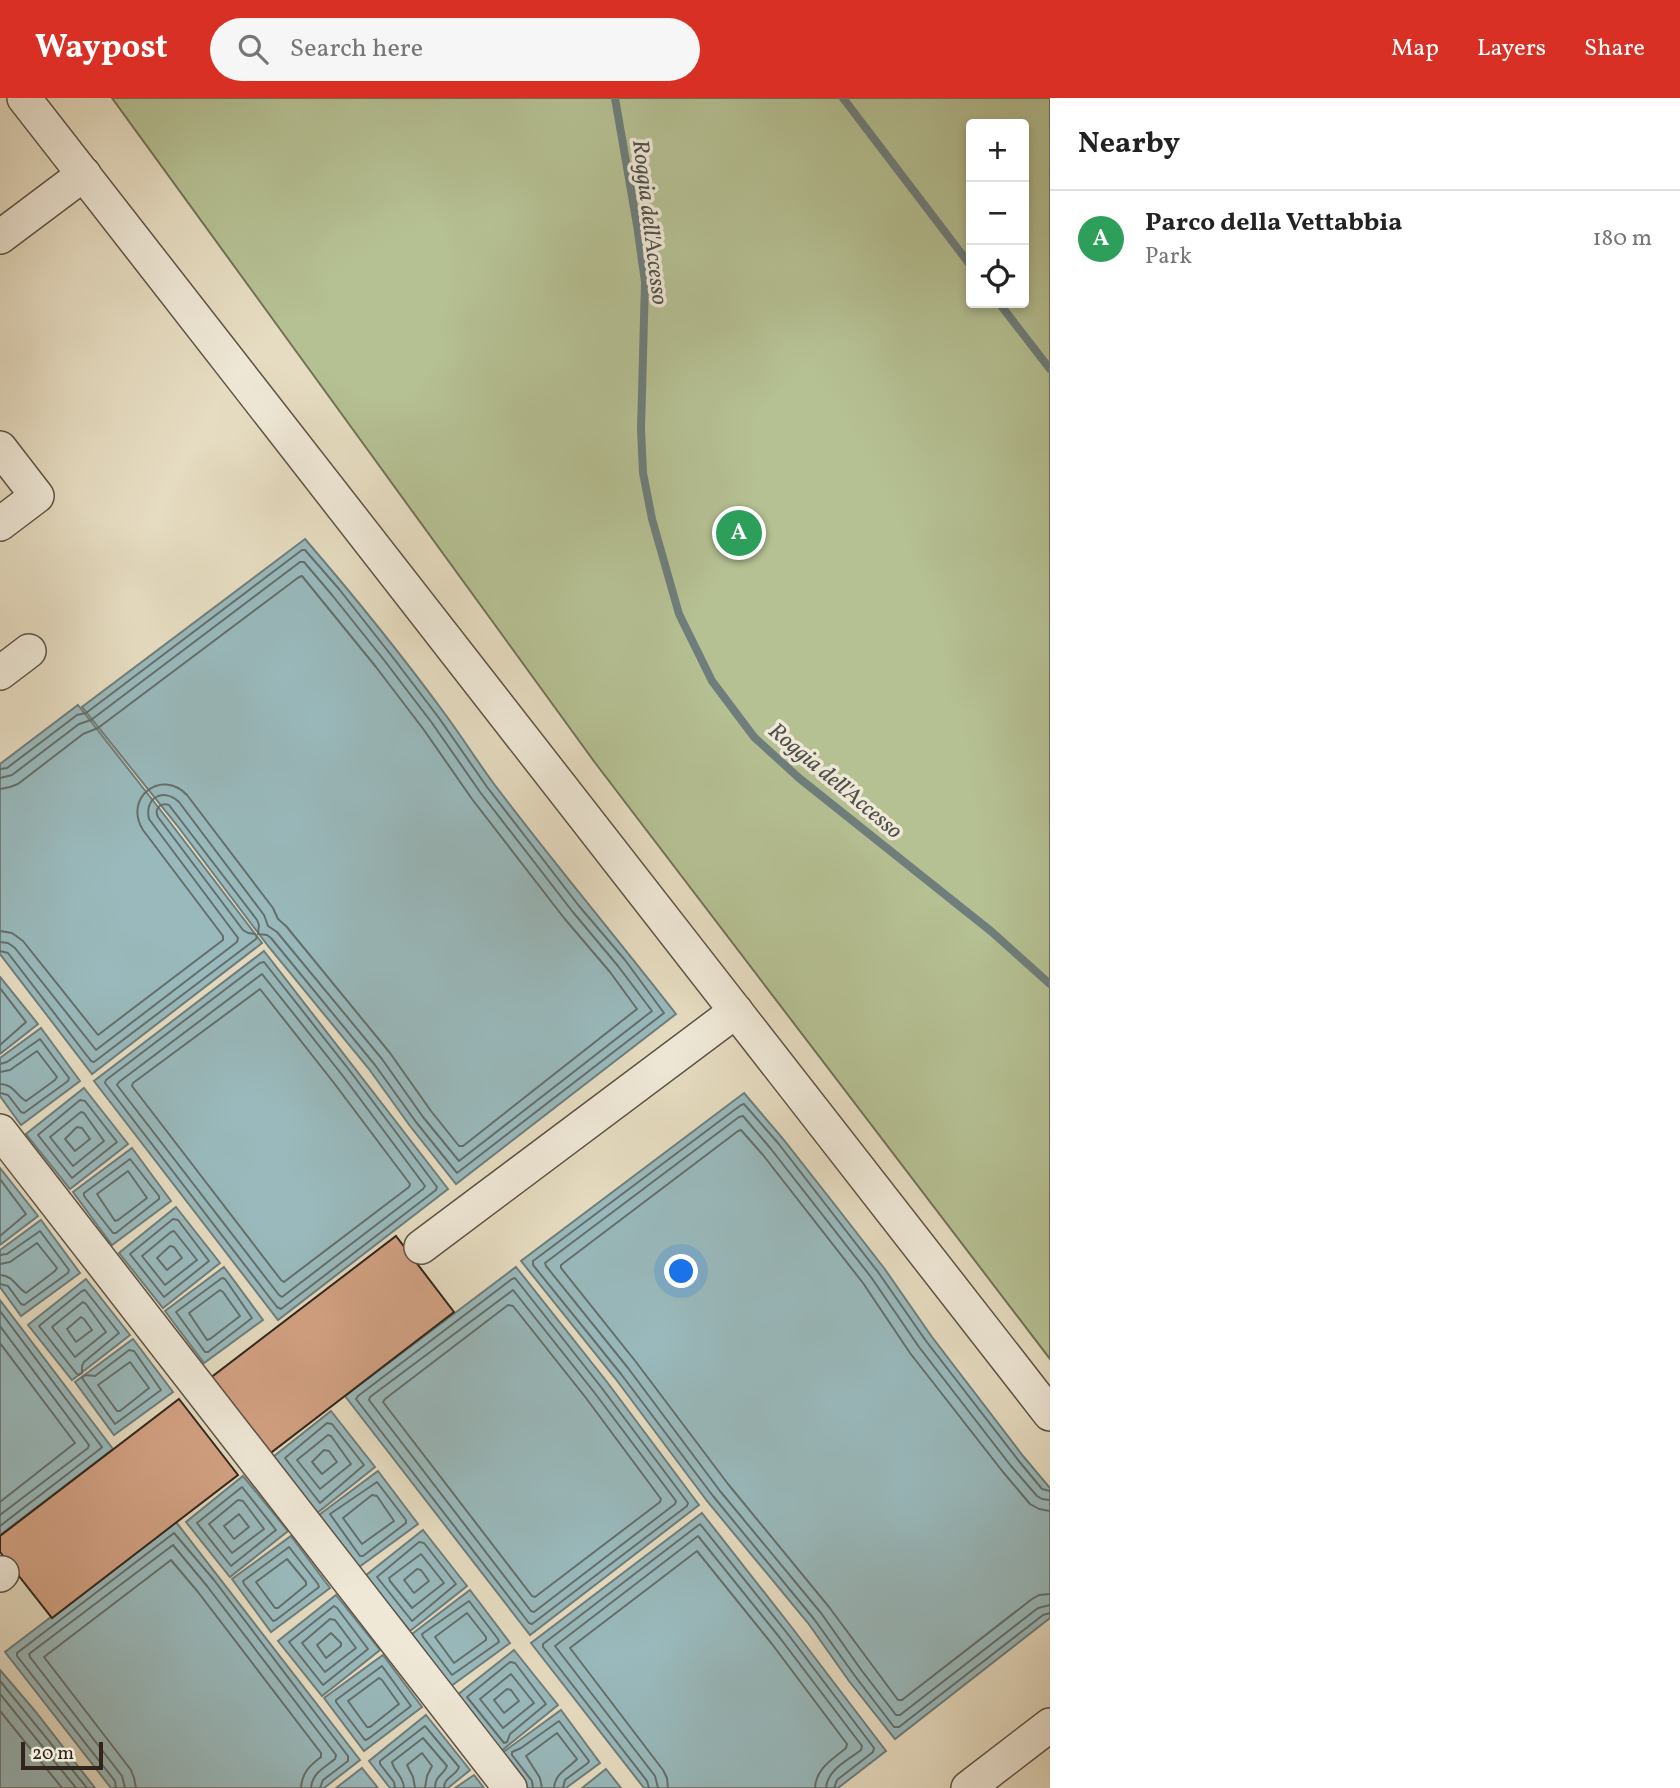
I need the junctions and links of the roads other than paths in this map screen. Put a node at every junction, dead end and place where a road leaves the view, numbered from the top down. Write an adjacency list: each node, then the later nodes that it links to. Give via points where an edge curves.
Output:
1 (24, 98): 2 (lane)
2 (84, 174): 3 (lane); 8 (lane)
3 (0, 237)
4 (0, 448): 5 (lane, via 37,496)
5 (0, 524)
6 (29, 651): 7 (lane)
7 (0, 673)
8 (736, 1011): 10 (lane); 11 (lane)
9 (0, 1131): 13 (lane)
10 (421, 1247)
11 (1050, 1414)
12 (1050, 1725): 14 (lane)
13 (510, 1788)
14 (968, 1788)

